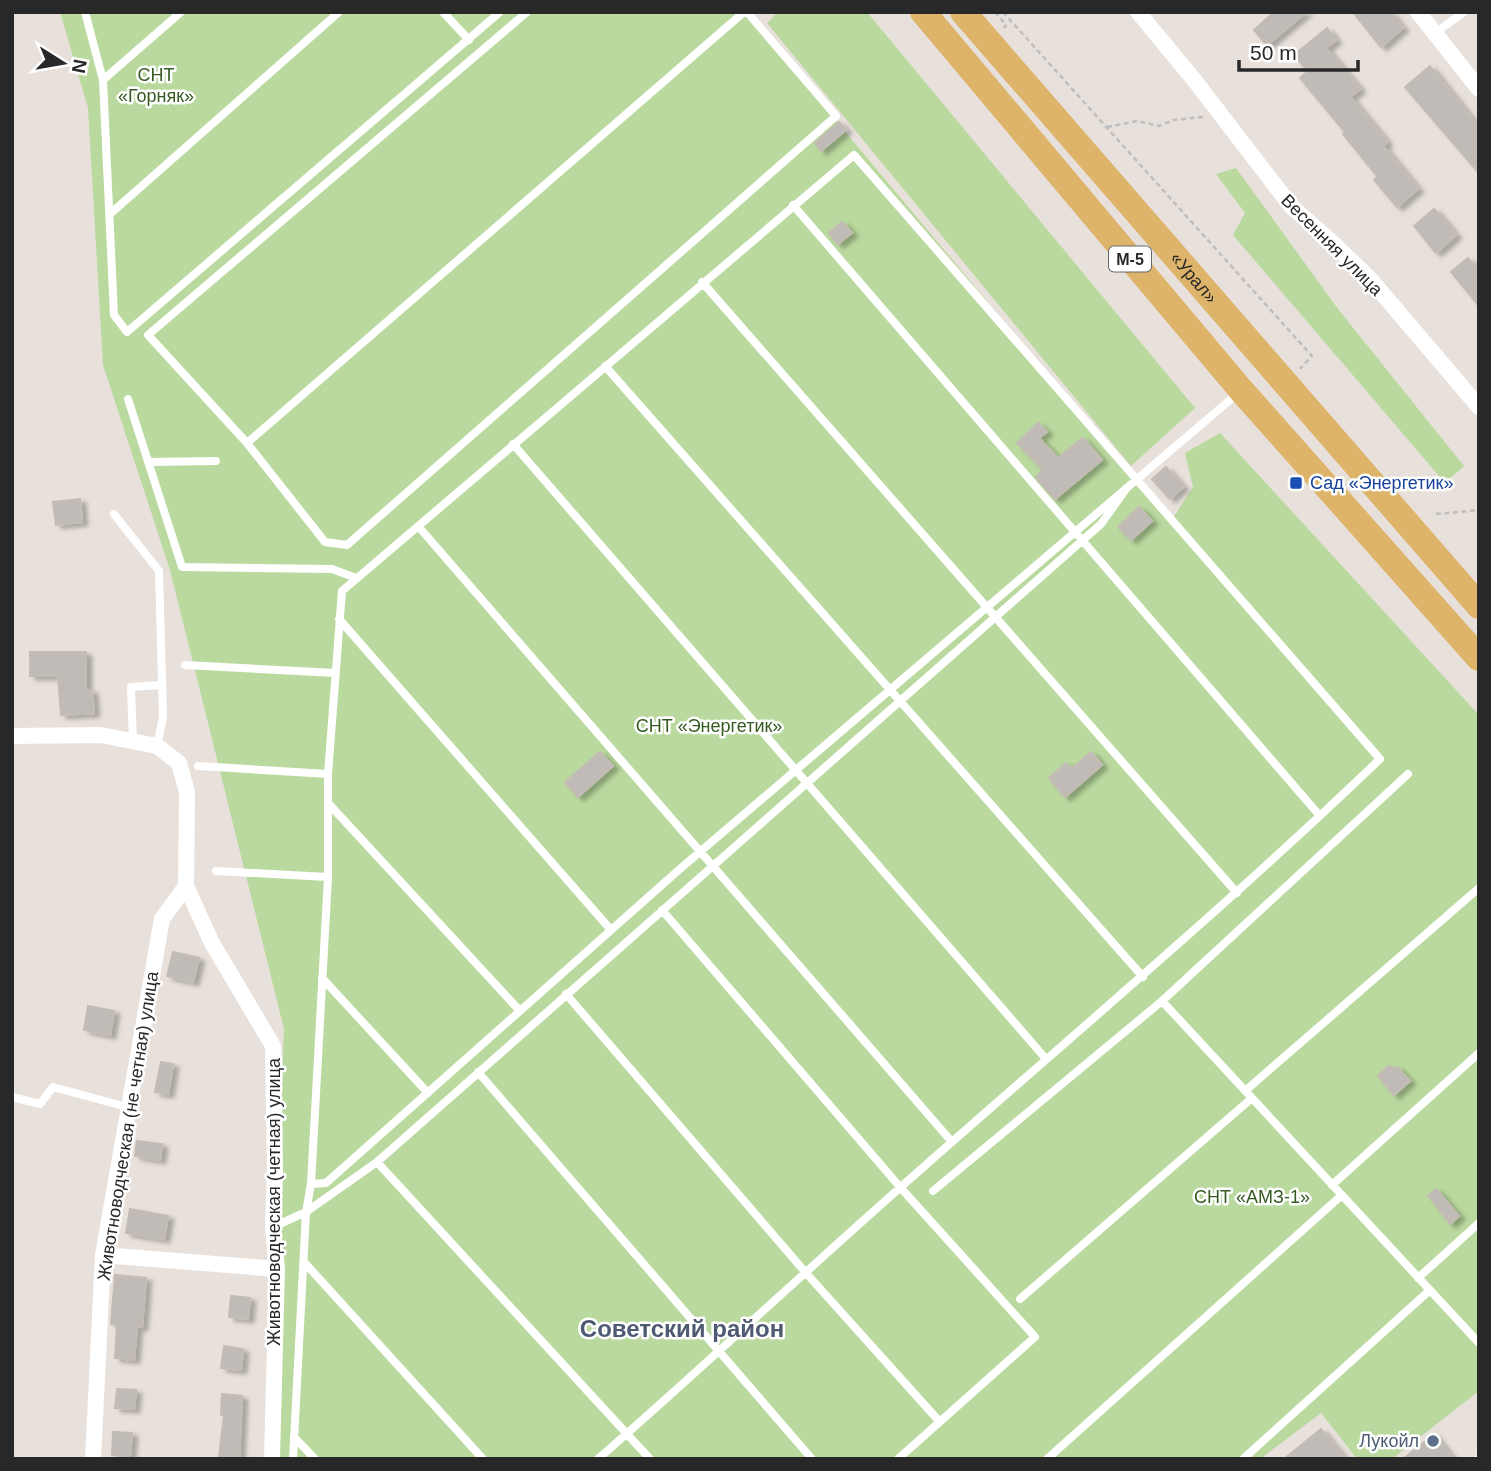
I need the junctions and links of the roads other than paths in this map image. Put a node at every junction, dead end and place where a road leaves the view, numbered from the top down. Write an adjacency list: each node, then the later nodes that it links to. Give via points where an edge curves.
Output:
1 (85, 12): 15 (lane)
2 (181, 12): 15 (lane)
3 (339, 12): 18 (lane)
4 (443, 12): 14 (lane)
5 (500, 12): 14 (lane)
6 (527, 12): 24 (lane, via 148,335)
7 (745, 12): 24 (lane); 24 (lane, via 836,116 348,545 325,542)
8 (923, 12): 21 (main road, «Урал» / М-5)
9 (963, 12): 35 (main road, «Урал» / М-5)
10 (1138, 12): 23 (street, Весенняя улица, via 1291,206 1370,279)
11 (1418, 12): 13 (street)
12 (1464, 12): 13 (lane)
13 (1434, 34): 16 (street)
14 (469, 40): 18 (lane, via 127,332 114,315)
15 (103, 79): 18 (lane)
16 (1479, 89)
17 (793, 205): 19 (lane); 28 (lane, via 854,155); 32 (lane)
18 (110, 214)
19 (702, 282): 20 (lane); 36 (lane)
20 (605, 366): 25 (lane); 43 (lane)
21 (1241, 390): 28 (lane); 39 (main road, «Урал» / М-5)
22 (128, 399): 27 (lane)
23 (1479, 407)
24 (247, 443)
25 (513, 444): 31 (lane); 49 (lane)
26 (216, 461): 27 (lane)
27 (148, 462): 34 (lane, via 182,567 332,569)
28 (1137, 479): 29 (lane); 54 (lane, via 1380,758)
29 (1126, 489): 32 (lane); 33 (lane, via 1101,524)
30 (114, 514): 42 (lane, via 159,571)
31 (418, 526): 34 (lane); 55 (lane)
32 (1074, 532): 33 (lane); 36 (lane)
33 (1082, 540): 37 (lane); 54 (lane)
34 (356, 578): 38 (lane, via 341,591)
35 (1479, 606)
36 (987, 607): 37 (lane); 43 (lane)
37 (995, 617): 44 (lane); 61 (lane)
38 (339, 619): 41 (lane); 63 (lane)
39 (1479, 658)
40 (185, 665): 41 (lane)
41 (335, 673): 51 (lane)
42 (162, 685): 46 (lane, via 131,687); 47 (lane, via 163,717)
43 (890, 690): 44 (lane); 49 (lane)
44 (900, 701): 52 (lane); 64 (lane)
45 (12, 736): 46 (street, via 101,735)
46 (133, 741): 47 (street)
47 (157, 746): 59 (street, Животноводческая (четная) улица, via 179,763 187,792)
48 (198, 766): 51 (lane)
49 (795, 771): 52 (lane); 55 (lane)
50 (1408, 774): 67 (lane)
51 (328, 775): 53 (lane)
52 (806, 783): 56 (lane); 70 (lane)
53 (328, 803): 58 (lane); 68 (lane)
54 (1320, 816): 61 (lane)
55 (700, 852): 56 (lane); 63 (lane)
56 (712, 866): 62 (lane); 77 (lane)
57 (216, 871): 58 (lane)
58 (328, 877): 65 (lane)
59 (186, 886): 76 (street, Животноводческая (не четная) улица, via 162,919); 86 (street, Животноводческая (четная) улица, via 212,943 273,1046)
60 (1479, 888): 72 (lane)
61 (1237, 893): 64 (lane)
62 (662, 910): 66 (lane); 81 (lane)
63 (611, 930): 68 (lane)
64 (1143, 976): 70 (lane)
65 (323, 978): 73 (lane); 79 (lane)
66 (566, 995): 71 (lane); 90 (lane)
67 (1162, 1001): 72 (lane); 82 (lane)
68 (520, 1011): 73 (lane)
69 (1479, 1053): 80 (lane)
70 (1046, 1059): 77 (lane)
71 (478, 1072): 78 (lane); 95 (lane)
72 (1245, 1091): 75 (lane)
73 (428, 1093): 79 (lane, via 326,1183)
74 (12, 1097): 76 (lane, via 40,1104 53,1087)
75 (1252, 1098): 80 (lane); 93 (lane)
76 (127, 1107): 87 (street, Животноводческая (не четная) улица)
77 (952, 1142): 81 (lane)
78 (377, 1162): 84 (lane); 97 (lane)
79 (311, 1184): 84 (lane)
80 (1332, 1185): 83 (lane)
81 (901, 1187): 90 (lane); 96 (lane, via 1035,1337)
82 (933, 1191)
83 (1342, 1195): 91 (lane); 108 (lane)
84 (306, 1212): 86 (lane); 88 (lane)
85 (1479, 1223): 91 (lane)
86 (273, 1227): 89 (street, Животноводческая (четная) улица)
87 (103, 1255): 89 (street); 99 (street, Животноводческая (не четная) улица)
88 (304, 1262): 98 (lane); 103 (lane)
89 (277, 1269): 100 (street, Животноводческая (четная) улица)
90 (806, 1273): 95 (lane); 96 (lane)
91 (1418, 1278): 92 (lane)
92 (1430, 1290): 94 (lane); 109 (lane)
93 (1020, 1299)
94 (1479, 1343)
95 (719, 1353): 97 (lane); 106 (lane)
96 (939, 1421): 107 (lane)
97 (628, 1433): 104 (lane); 105 (lane)
98 (294, 1437): 101 (lane); 102 (lane)
99 (93, 1459)
100 (272, 1459)
101 (293, 1459)
102 (315, 1459)
103 (483, 1459)
104 (598, 1459)
105 (650, 1459)
106 (811, 1459)
107 (898, 1459)
108 (1047, 1459)
109 (1243, 1459)

